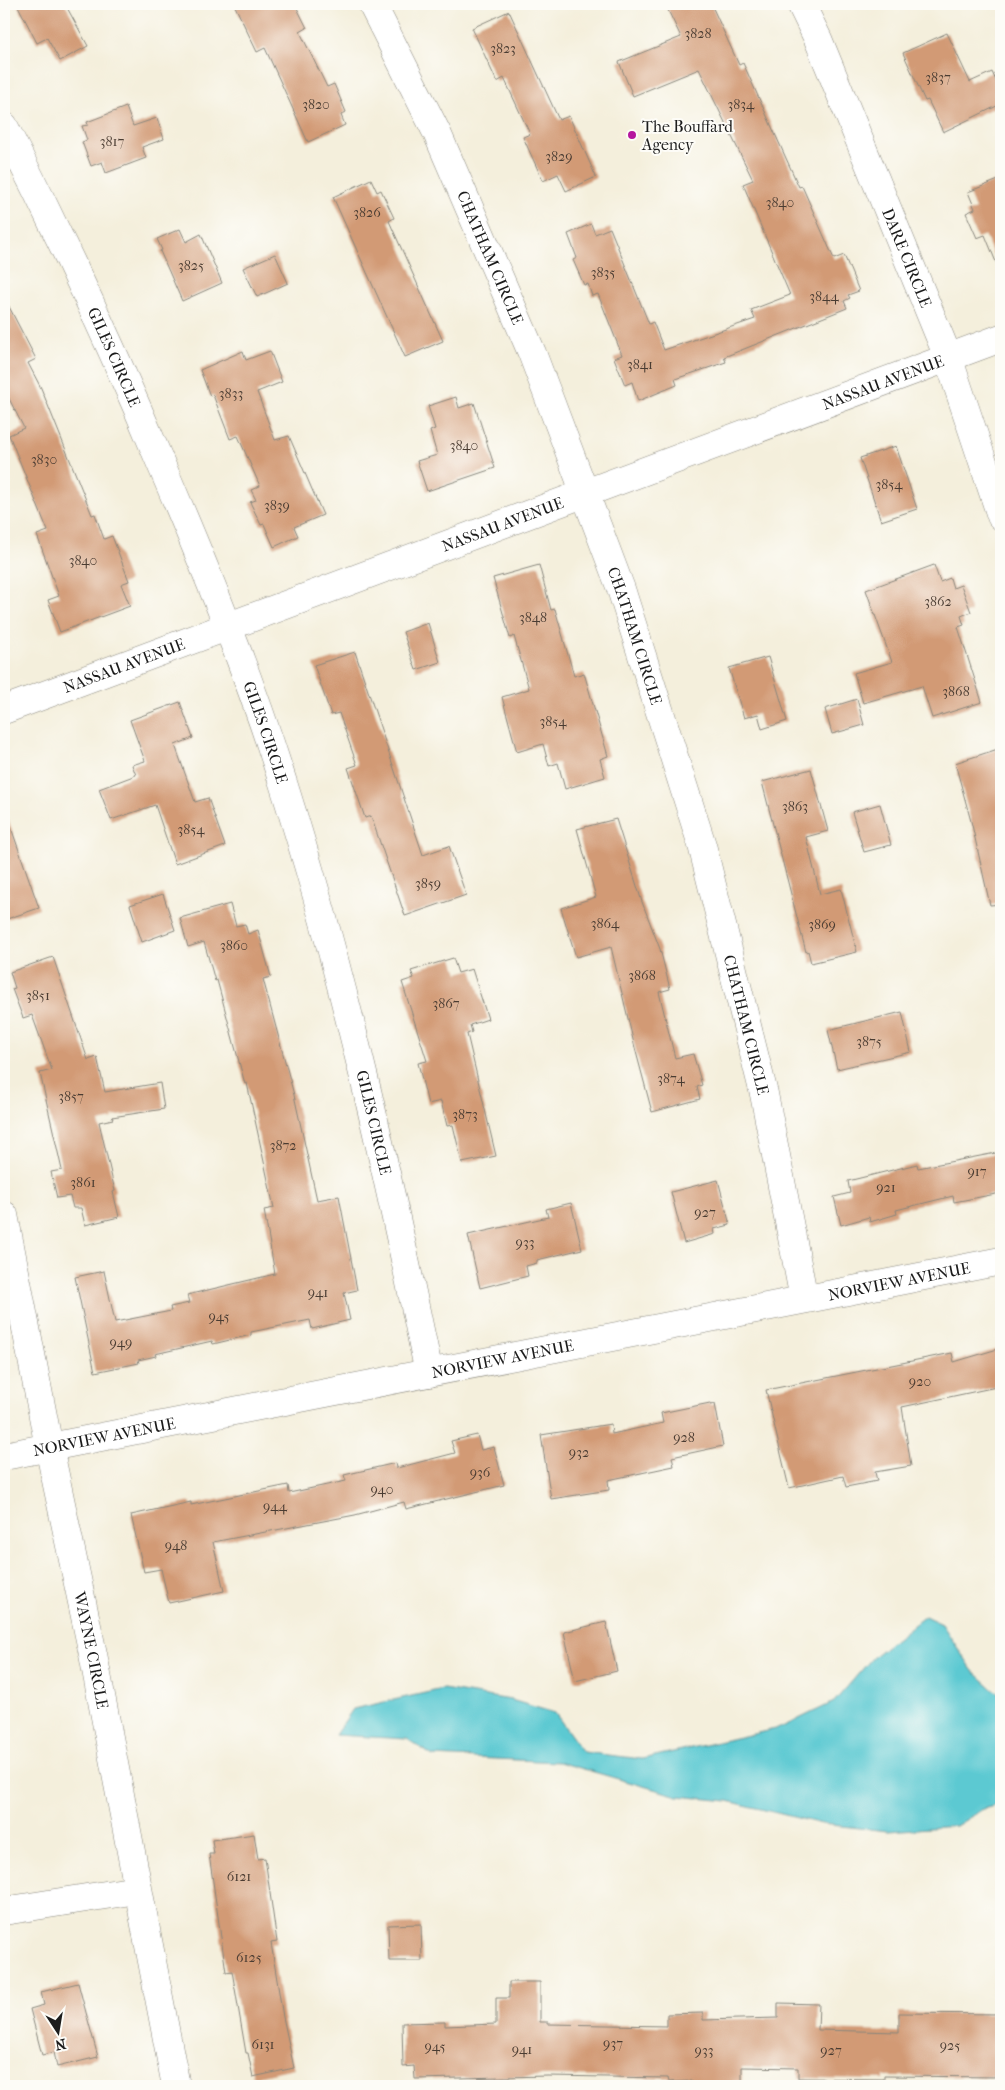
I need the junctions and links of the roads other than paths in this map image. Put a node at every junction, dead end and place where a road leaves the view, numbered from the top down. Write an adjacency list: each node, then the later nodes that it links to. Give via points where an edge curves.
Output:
1 (372, 4): 6 (street, CHATHAM CIRCLE, via 441,142 532,353)
2 (802, 4): 5 (street, DARE CIRCLE)
3 (4, 126): 8 (street, GILES CIRCLE, via 49,214 129,388)
4 (1001, 338): 5 (street, NASSAU AVENUE)
5 (948, 357): 6 (street, NASSAU AVENUE); 7 (street, DARE CIRCLE)
6 (585, 494): 8 (street, NASSAU AVENUE); 12 (street, CHATHAM CIRCLE, via 621,589 702,845 764,1094)
7 (1001, 516)
8 (228, 627): 9 (street, NASSAU AVENUE); 13 (street, GILES CIRCLE, via 284,786 333,953 393,1200)
9 (4, 710)
10 (4, 1215): 14 (street, WAYNE CIRCLE)
11 (1001, 1261): 12 (street, NORVIEW AVENUE)
12 (804, 1299): 13 (street, NORVIEW AVENUE)
13 (429, 1373): 14 (street, NORVIEW AVENUE)
14 (49, 1447): 15 (street, NORVIEW AVENUE); 16 (street, WAYNE CIRCLE)
15 (4, 1456)
16 (138, 1890): 17 (street); 18 (street, WAYNE CIRCLE)
17 (4, 1911)
18 (176, 2086)

